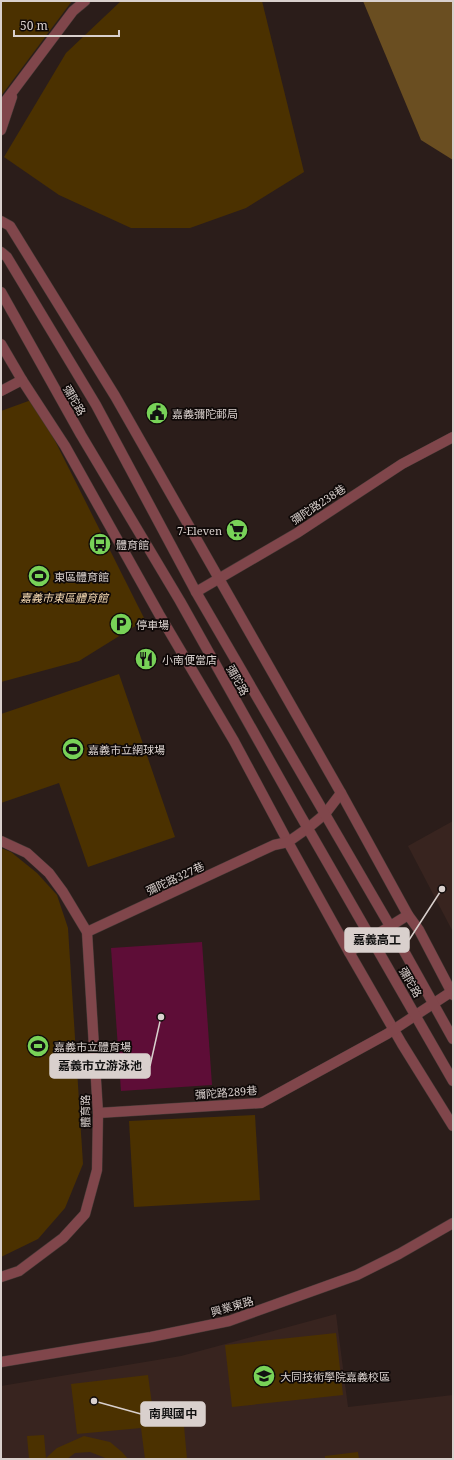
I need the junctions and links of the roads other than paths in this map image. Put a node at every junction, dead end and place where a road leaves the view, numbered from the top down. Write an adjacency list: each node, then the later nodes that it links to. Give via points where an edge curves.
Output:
1 (85, 1): 2 (street, via 73,12)
2 (16, 86): 3 (street); 4 (street)
3 (1, 107)
4 (1, 130)
5 (1, 221): 12 (street, via 10,226 74,328)
6 (1, 252): 13 (street, 彌陀路, via 7,257 96,405)
7 (1, 292): 16 (street, 彌陀路)
8 (1, 344): 9 (street)
9 (22, 380): 10 (street); 18 (street, via 65,446 234,741)
10 (1, 391)
11 (453, 437): 12 (street, 彌陀路238巷, via 402,464 297,533)
12 (218, 578): 13 (street, 彌陀路238巷); 14 (street)
13 (196, 592): 15 (street, 彌陀路)
14 (341, 793): 15 (street, 彌陀路327巷); 19 (street)
15 (325, 814): 16 (street, 彌陀路327巷); 20 (street, 彌陀路)
16 (308, 828): 18 (street, 彌陀路327巷); 22 (street, 彌陀路)
17 (1, 841): 21 (street, 體育路, via 27,853 49,873)
18 (288, 842): 21 (street, 彌陀路327巷, via 274,846); 23 (street)
19 (408, 915): 20 (street); 24 (street, via 419,930)
20 (390, 926): 22 (street); 25 (street, 彌陀路)
21 (86, 932): 30 (street, 體育路)
22 (371, 937): 23 (street); 26 (street, 彌陀路)
23 (349, 952): 27 (street)
24 (452, 994): 25 (street, 彌陀路289巷)
25 (433, 1004): 26 (street, 彌陀路289巷); 28 (street, 彌陀路)
26 (416, 1016): 27 (street, 彌陀路289巷); 29 (street, 彌陀路)
27 (390, 1032): 30 (street, 彌陀路289巷, via 261,1103); 31 (street)
28 (453, 1038)
29 (453, 1081)
30 (98, 1113): 33 (street, 體育路, via 97,1170 85,1214 63,1238 19,1271)
31 (453, 1126)
32 (453, 1223): 34 (street, 興業東路, via 357,1275 229,1321)
33 (1, 1277)
34 (1, 1362)

